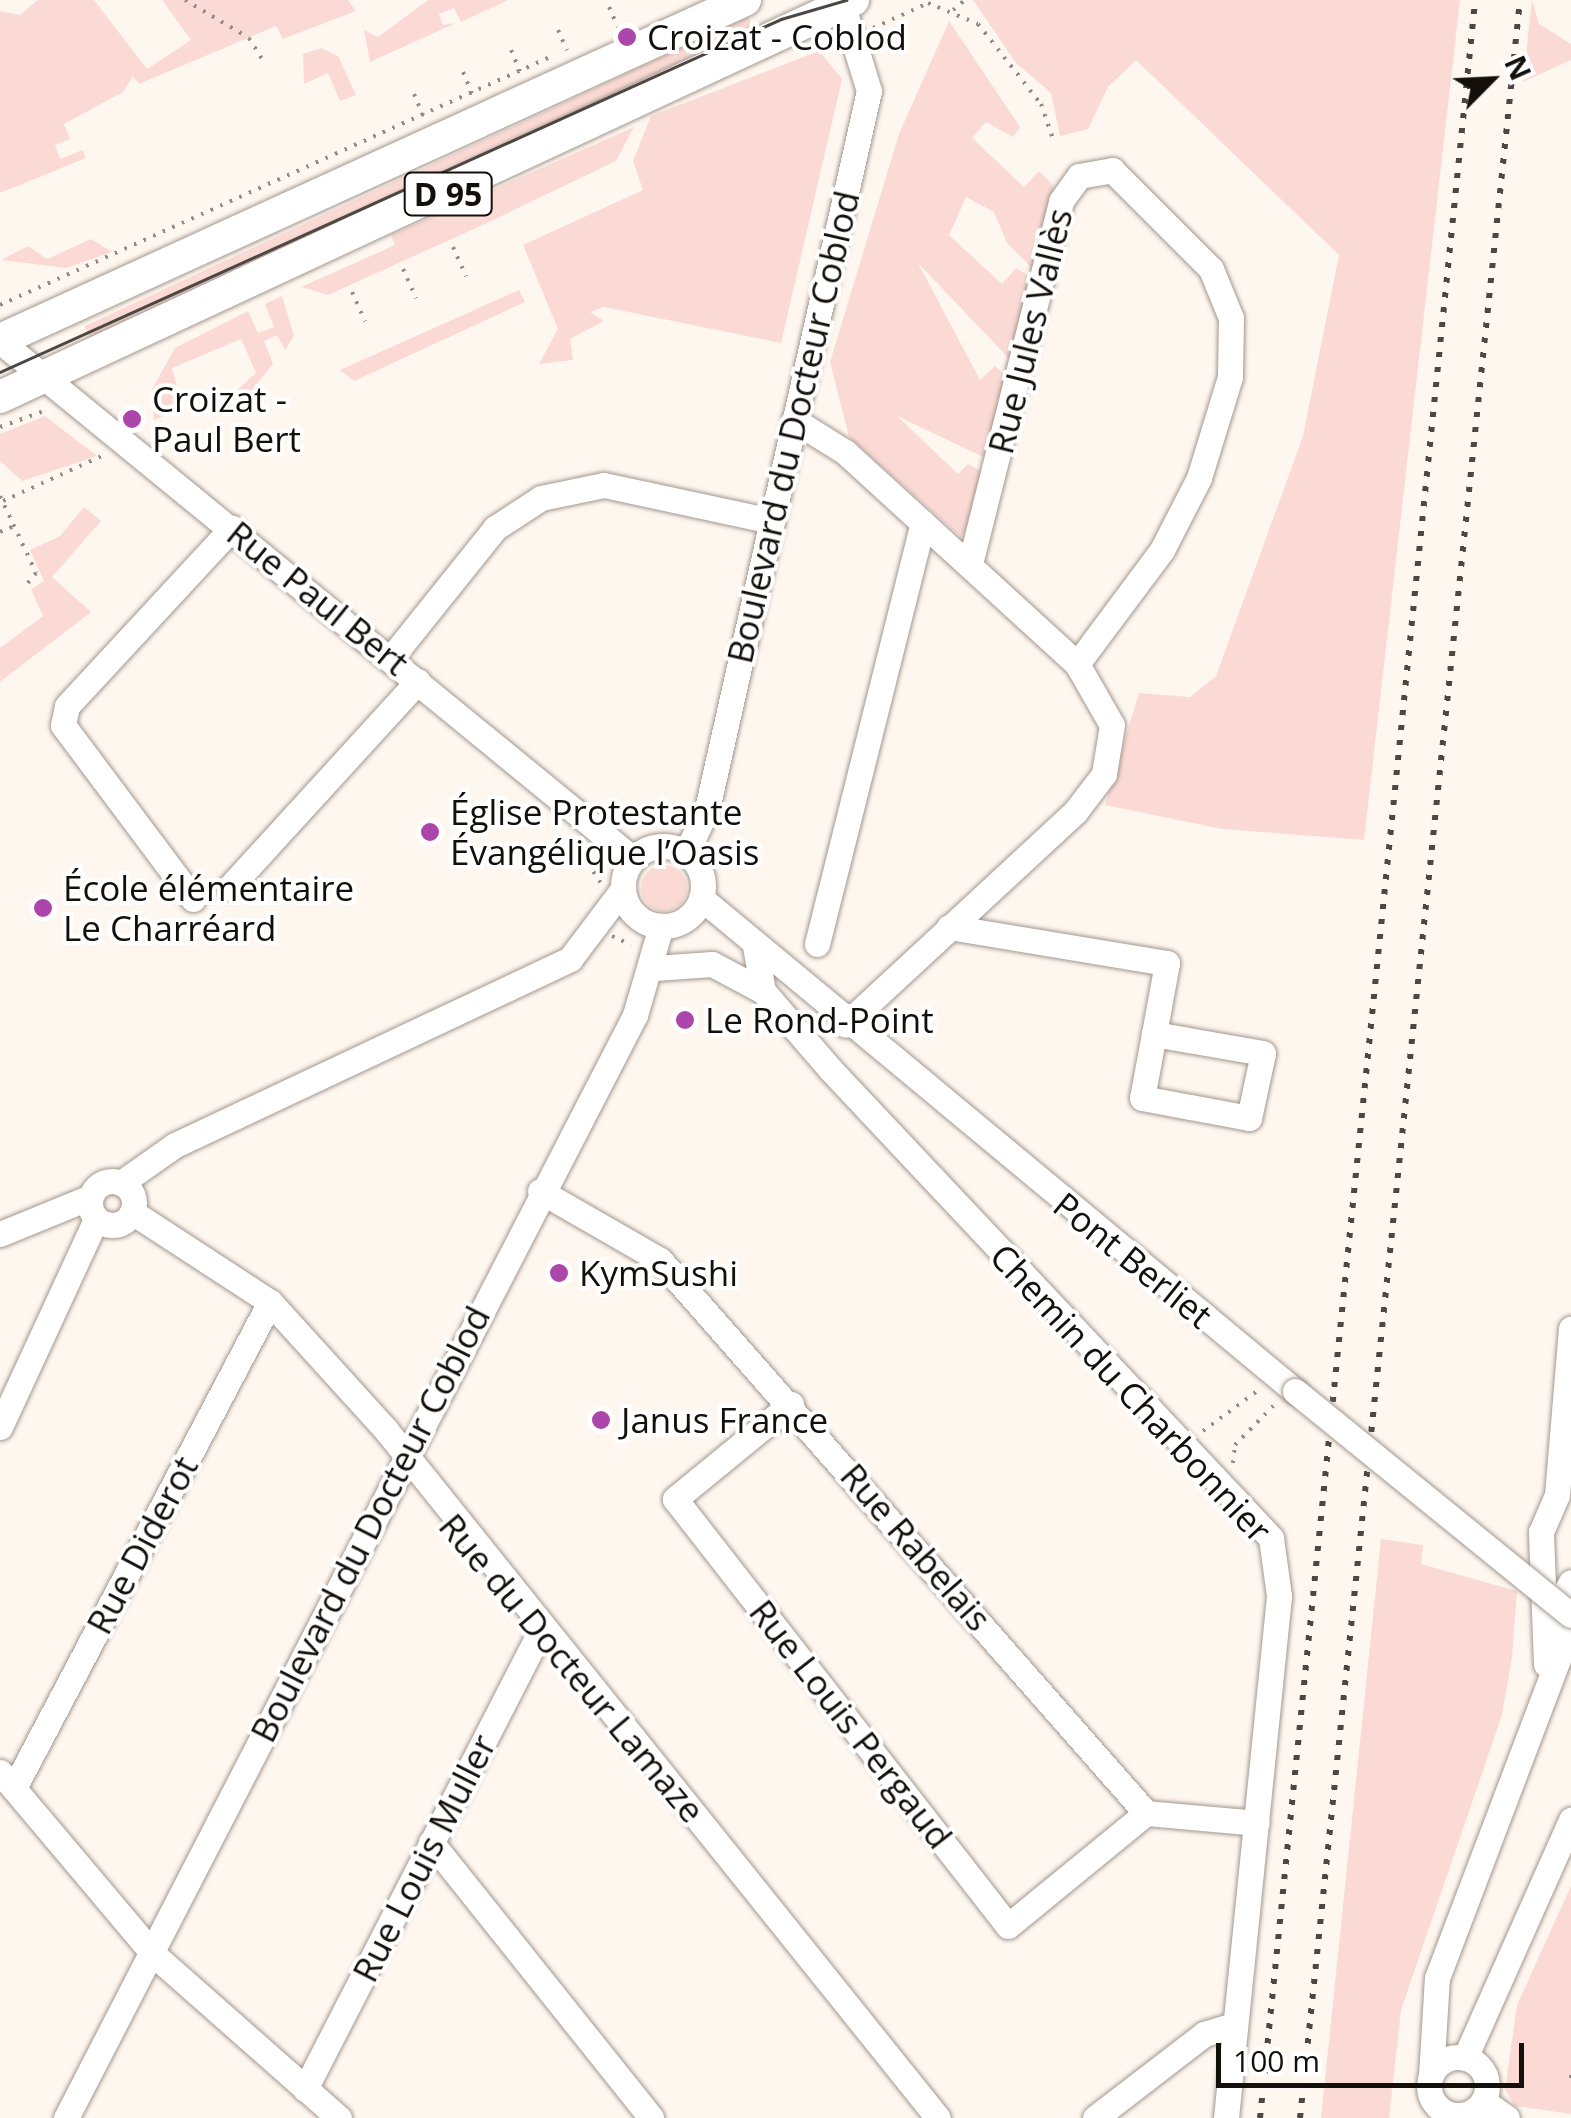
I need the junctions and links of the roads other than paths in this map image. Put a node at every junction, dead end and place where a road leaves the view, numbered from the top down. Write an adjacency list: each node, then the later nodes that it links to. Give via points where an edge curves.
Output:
1 (745, 0): 3 (main road, D 95)
2 (849, 10): 4 (main road, D 95); 6 (street, Boulevard du Docteur Coblod, via 869,90)
3 (0, 341): 4 (street, Rue Paul Bert)
4 (48, 376): 5 (main road, D 95); 9 (street, Rue Paul Bert)
5 (0, 398)
6 (794, 420): 7 (street, Boulevard du Docteur Coblod); 8 (street)
7 (772, 521): 11 (street, via 604,485 555,494 496,528); 14 (street, Boulevard du Docteur Coblod, via 708,809)
8 (923, 523): 10 (street); 21 (street)
9 (232, 528): 11 (street, Rue Paul Bert); 19 (street, via 67,706 63,725)
10 (970, 564): 12 (street); 12 (street, Rue Jules Vallès, via 1061,201 1079,176 1112,170 1211,268 1230,318 1230,377 1199,478 1162,550)
11 (390, 658): 13 (street, Rue Paul Bert)
12 (1077, 664): 20 (street, via 1108,706 1104,774)
13 (418, 681): 15 (street, Rue Paul Bert); 16 (street)
14 (686, 853): 15 (street, via 664,846); 18 (street, via 702,878)
15 (634, 859): 17 (street)
16 (229, 888)
17 (612, 889): 23 (street); 27 (street, via 591,938 554,967 175,1145)
18 (701, 898): 22 (street, Pont Berliet); 23 (street, Boulevard du Docteur Coblod)
19 (193, 900)
20 (950, 926): 25 (street); 26 (street, via 1167,963)
21 (817, 944)
22 (755, 946): 24 (street); 25 (street, Pont Berliet)
23 (658, 949): 24 (street, Chemin du Charbonnier, via 712,964); 28 (street, Boulevard du Docteur Coblod)
24 (764, 990): 45 (street, Chemin du Charbonnier, via 1270,1538 1279,1564)
25 (844, 1025): 40 (street, Pont Berliet, bridge, via 1291,1388)
26 (1154, 1034): 26 (street, via 1142,1098 1249,1118 1262,1053)
27 (121, 1183): 29 (street, via 99,1185); 30 (street)
28 (540, 1191): 34 (street, Rue Rabelais, via 660,1260); 36 (street, Boulevard du Docteur Coblod)
29 (93, 1208): 30 (street, via 116,1226); 31 (street); 35 (street)
30 (132, 1212): 32 (street, Rue du Docteur Lamaze)
31 (0, 1234)
32 (270, 1302): 36 (street, Rue du Docteur Lamaze); 42 (street, Rue Diderot)
33 (1571, 1330): 37 (street)
34 (791, 1404): 43 (street, Rue Rabelais); 43 (street, Rue Louis Pergaud, via 676,1499 1008,1926)
35 (0, 1427)
36 (406, 1454): 41 (street, Rue du Docteur Lamaze, via 423,1488); 47 (street, Boulevard du Docteur Coblod)
37 (1557, 1495): 38 (street); 40 (street, via 1541,1532)
38 (1571, 1519)
39 (1571, 1582): 40 (street)
40 (1563, 1622): 48 (street)
41 (542, 1628): 46 (street, Rue Louis Muller); 58 (street, Rue du Docteur Lamaze)
42 (7, 1780): 47 (street)
43 (1146, 1813): 45 (street)
44 (1571, 1820): 50 (street)
45 (1257, 1823): 49 (street, Chemin du Charbonnier)
46 (432, 1842): 52 (street, Rue Louis Muller); 57 (street)
47 (152, 1954): 52 (street); 55 (street, Boulevard du Docteur Coblod)
48 (1432, 2008): 50 (street); 51 (street)
49 (1234, 2025): 53 (street, via 1204,2034); 61 (street, Chemin du Charbonnier)
50 (1467, 2063): 51 (street); 54 (street)
51 (1431, 2076): 54 (street, via 1434,2102)
52 (306, 2089): 56 (street)
53 (1132, 2091): 59 (street); 60 (street)
54 (1463, 2113): 62 (street)
55 (66, 2118)
56 (339, 2118)
57 (652, 2118)
58 (938, 2118)
59 (1095, 2118)
60 (1130, 2118)
61 (1226, 2118)
62 (1507, 2118)

